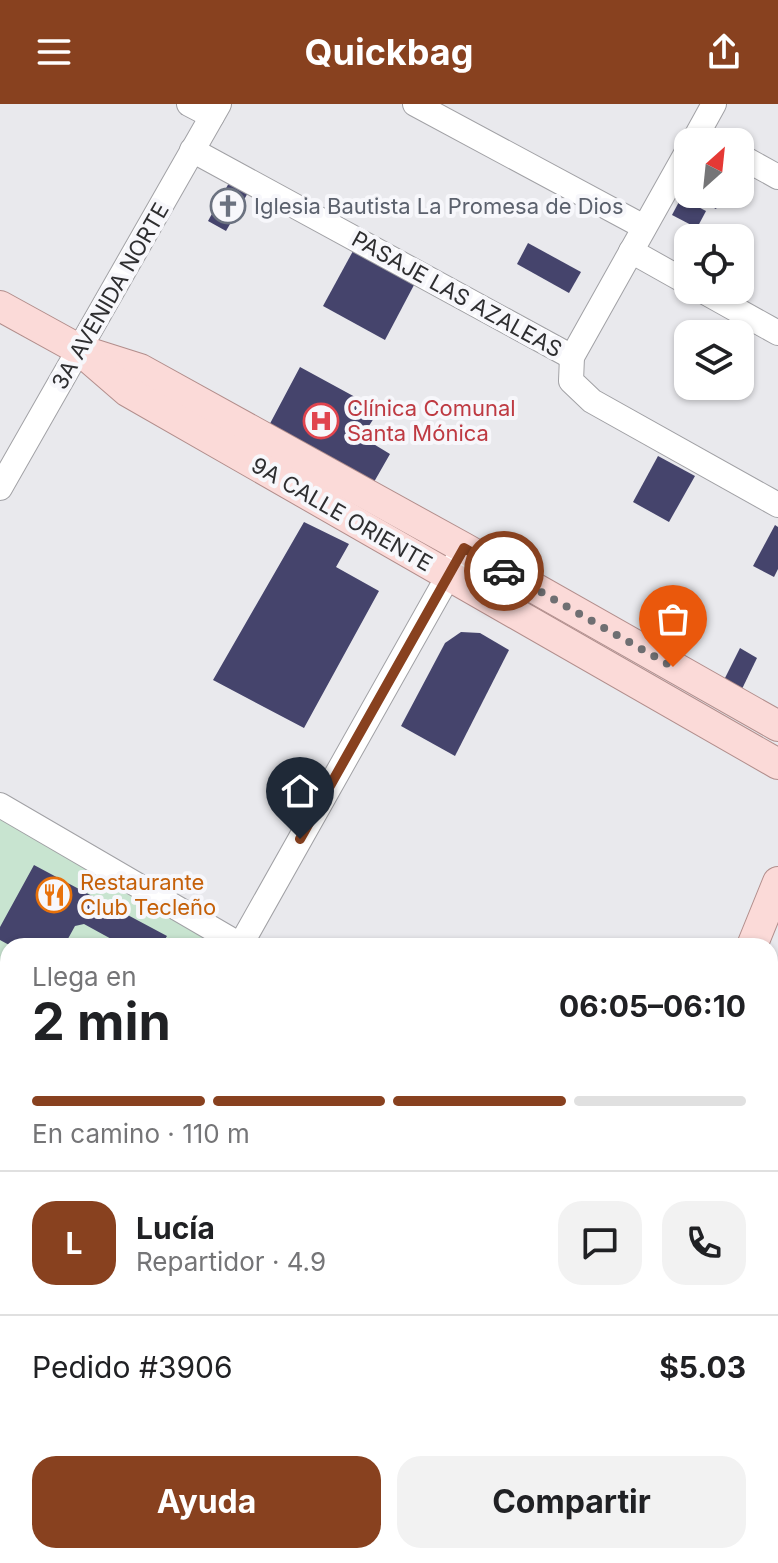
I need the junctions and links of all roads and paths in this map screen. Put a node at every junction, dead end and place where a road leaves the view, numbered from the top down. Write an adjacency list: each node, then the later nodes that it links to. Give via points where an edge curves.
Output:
1 (189, 104): 3 (street)
2 (415, 104): 8 (street)
3 (215, 110): 5 (street, 3A AVENIDA NORTE)
4 (702, 127): 8 (street)
5 (192, 150): 14 (street, 3A AVENIDA NORTE); 15 (street, PASAJE LAS AZALEAS)
6 (754, 164): 7 (street)
7 (778, 177)
8 (644, 227): 9 (street)
9 (631, 251): 10 (street); 15 (street)
10 (674, 275)
11 (726, 304): 13 (street)
12 (0, 306): 14 (main road, 9A CALLE ORIENTE)
13 (778, 333)
14 (80, 350): 16 (street, 3A AVENIDA NORTE); 18 (main road, 9A CALLE ORIENTE, via 140,369); 19 (main road, 9A CALLE ORIENTE, via 127,391)
15 (572, 357): 17 (street, PASAJE LAS AZALEAS, via 571,381 592,401)
16 (0, 488)
17 (778, 505)
18 (464, 548): 19 (street); 20 (main road, 9A CALLE ORIENTE)
19 (449, 575): 21 (main road, 9A CALLE ORIENTE); 26 (street)
20 (778, 726)
21 (778, 764)
22 (0, 805): 25 (street)
23 (778, 882): 27 (main road)
24 (778, 921): 28 (main road)
25 (227, 938)
26 (245, 938)
27 (756, 938)
28 (761, 938)

